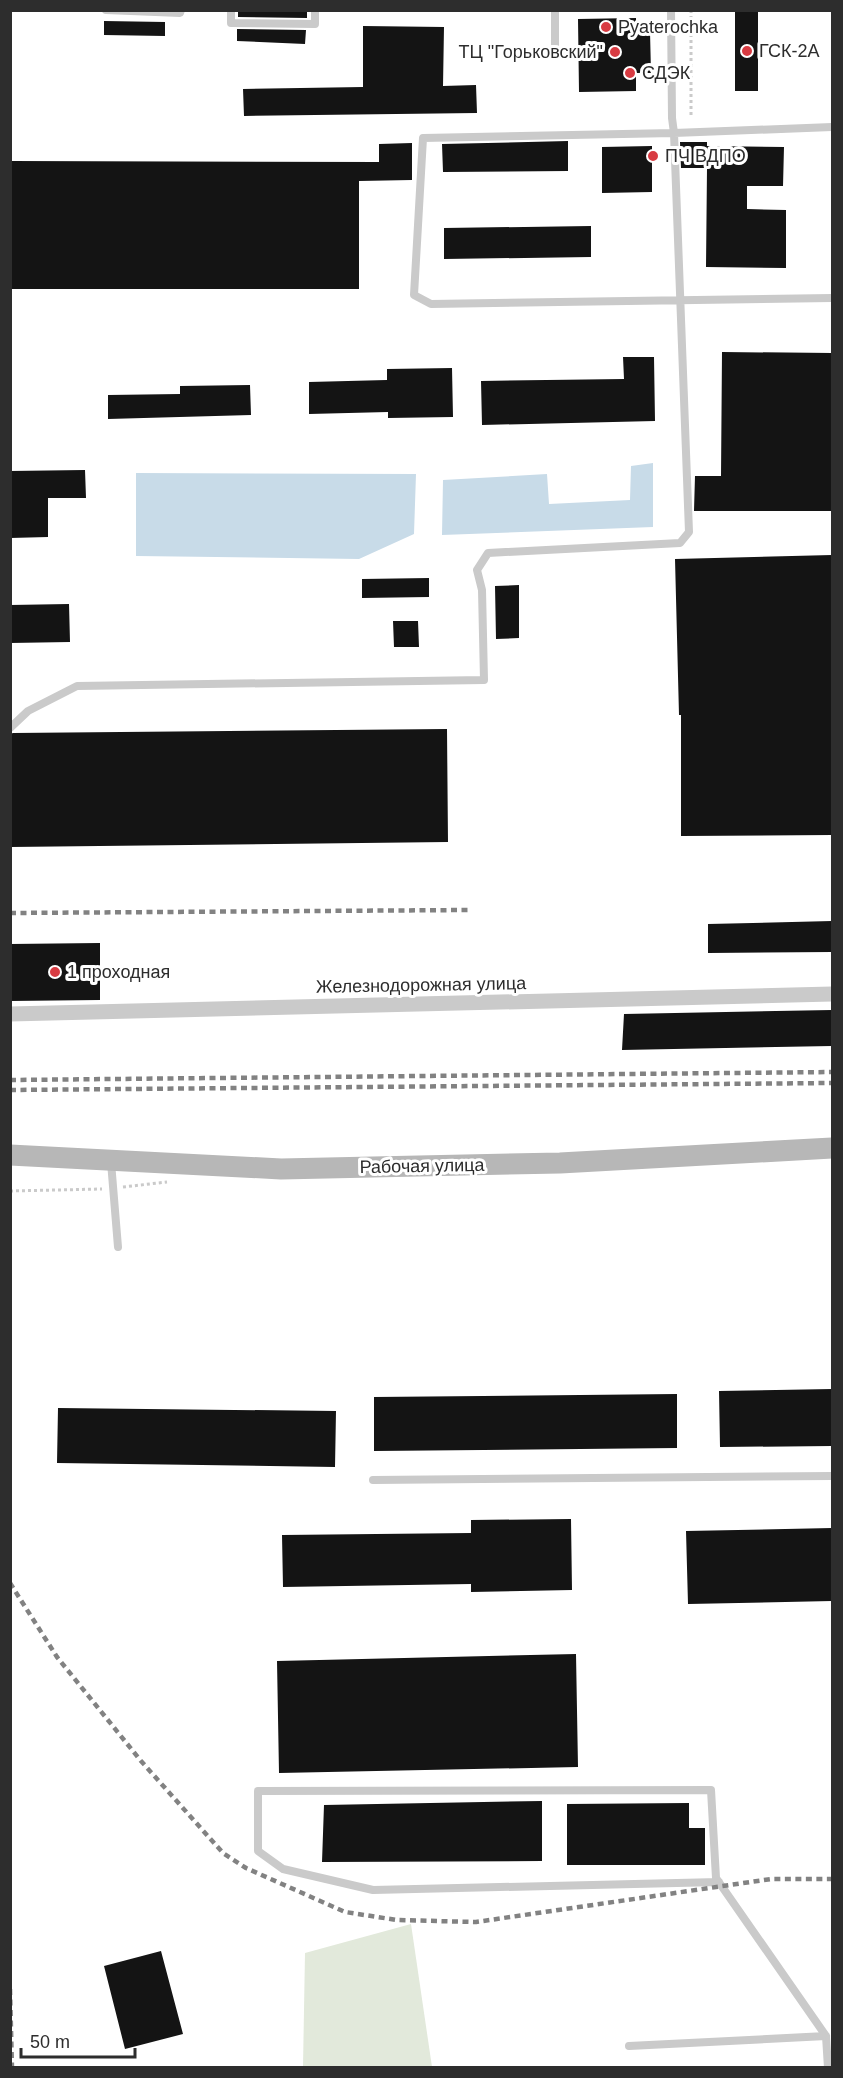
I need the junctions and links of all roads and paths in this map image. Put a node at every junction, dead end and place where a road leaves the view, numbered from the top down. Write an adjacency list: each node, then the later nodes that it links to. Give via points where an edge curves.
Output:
1 (106, 10): 2 (lane)
2 (181, 10)
3 (231, 10): 4 (lane, via 231,23 315,24)
4 (315, 10)
5 (555, 10): 8 (lane)
6 (671, 10): 11 (lane)
7 (691, 10): 9 (path)
8 (555, 52)
9 (692, 118)
10 (832, 127): 11 (lane)
11 (674, 133): 13 (lane); 13 (lane, via 423,138 414,296 430,304)
12 (832, 298): 13 (lane)
13 (680, 300): 14 (lane, via 689,532 680,543 488,553 477,570 482,590 484,680 77,686 28,711)
14 (10, 728)
15 (832, 994): 16 (street, Железнодорожная улица)
16 (10, 1014)
17 (832, 1148): 19 (street, Рабочая улица, via 560,1163 281,1169)
18 (10, 1155): 19 (street, Рабочая улица)
19 (111, 1160): 21 (lane)
20 (169, 1182): 21 (path)
21 (113, 1189): 22 (path); 23 (lane)
22 (10, 1191)
23 (118, 1247)
24 (832, 1476): 25 (lane)
25 (373, 1480)
26 (719, 1882): 26 (lane, via 711,1790 258,1791 258,1851 283,1869 373,1890); 27 (lane)
27 (826, 2036): 28 (lane); 29 (lane)
28 (629, 2046)
29 (828, 2067)

